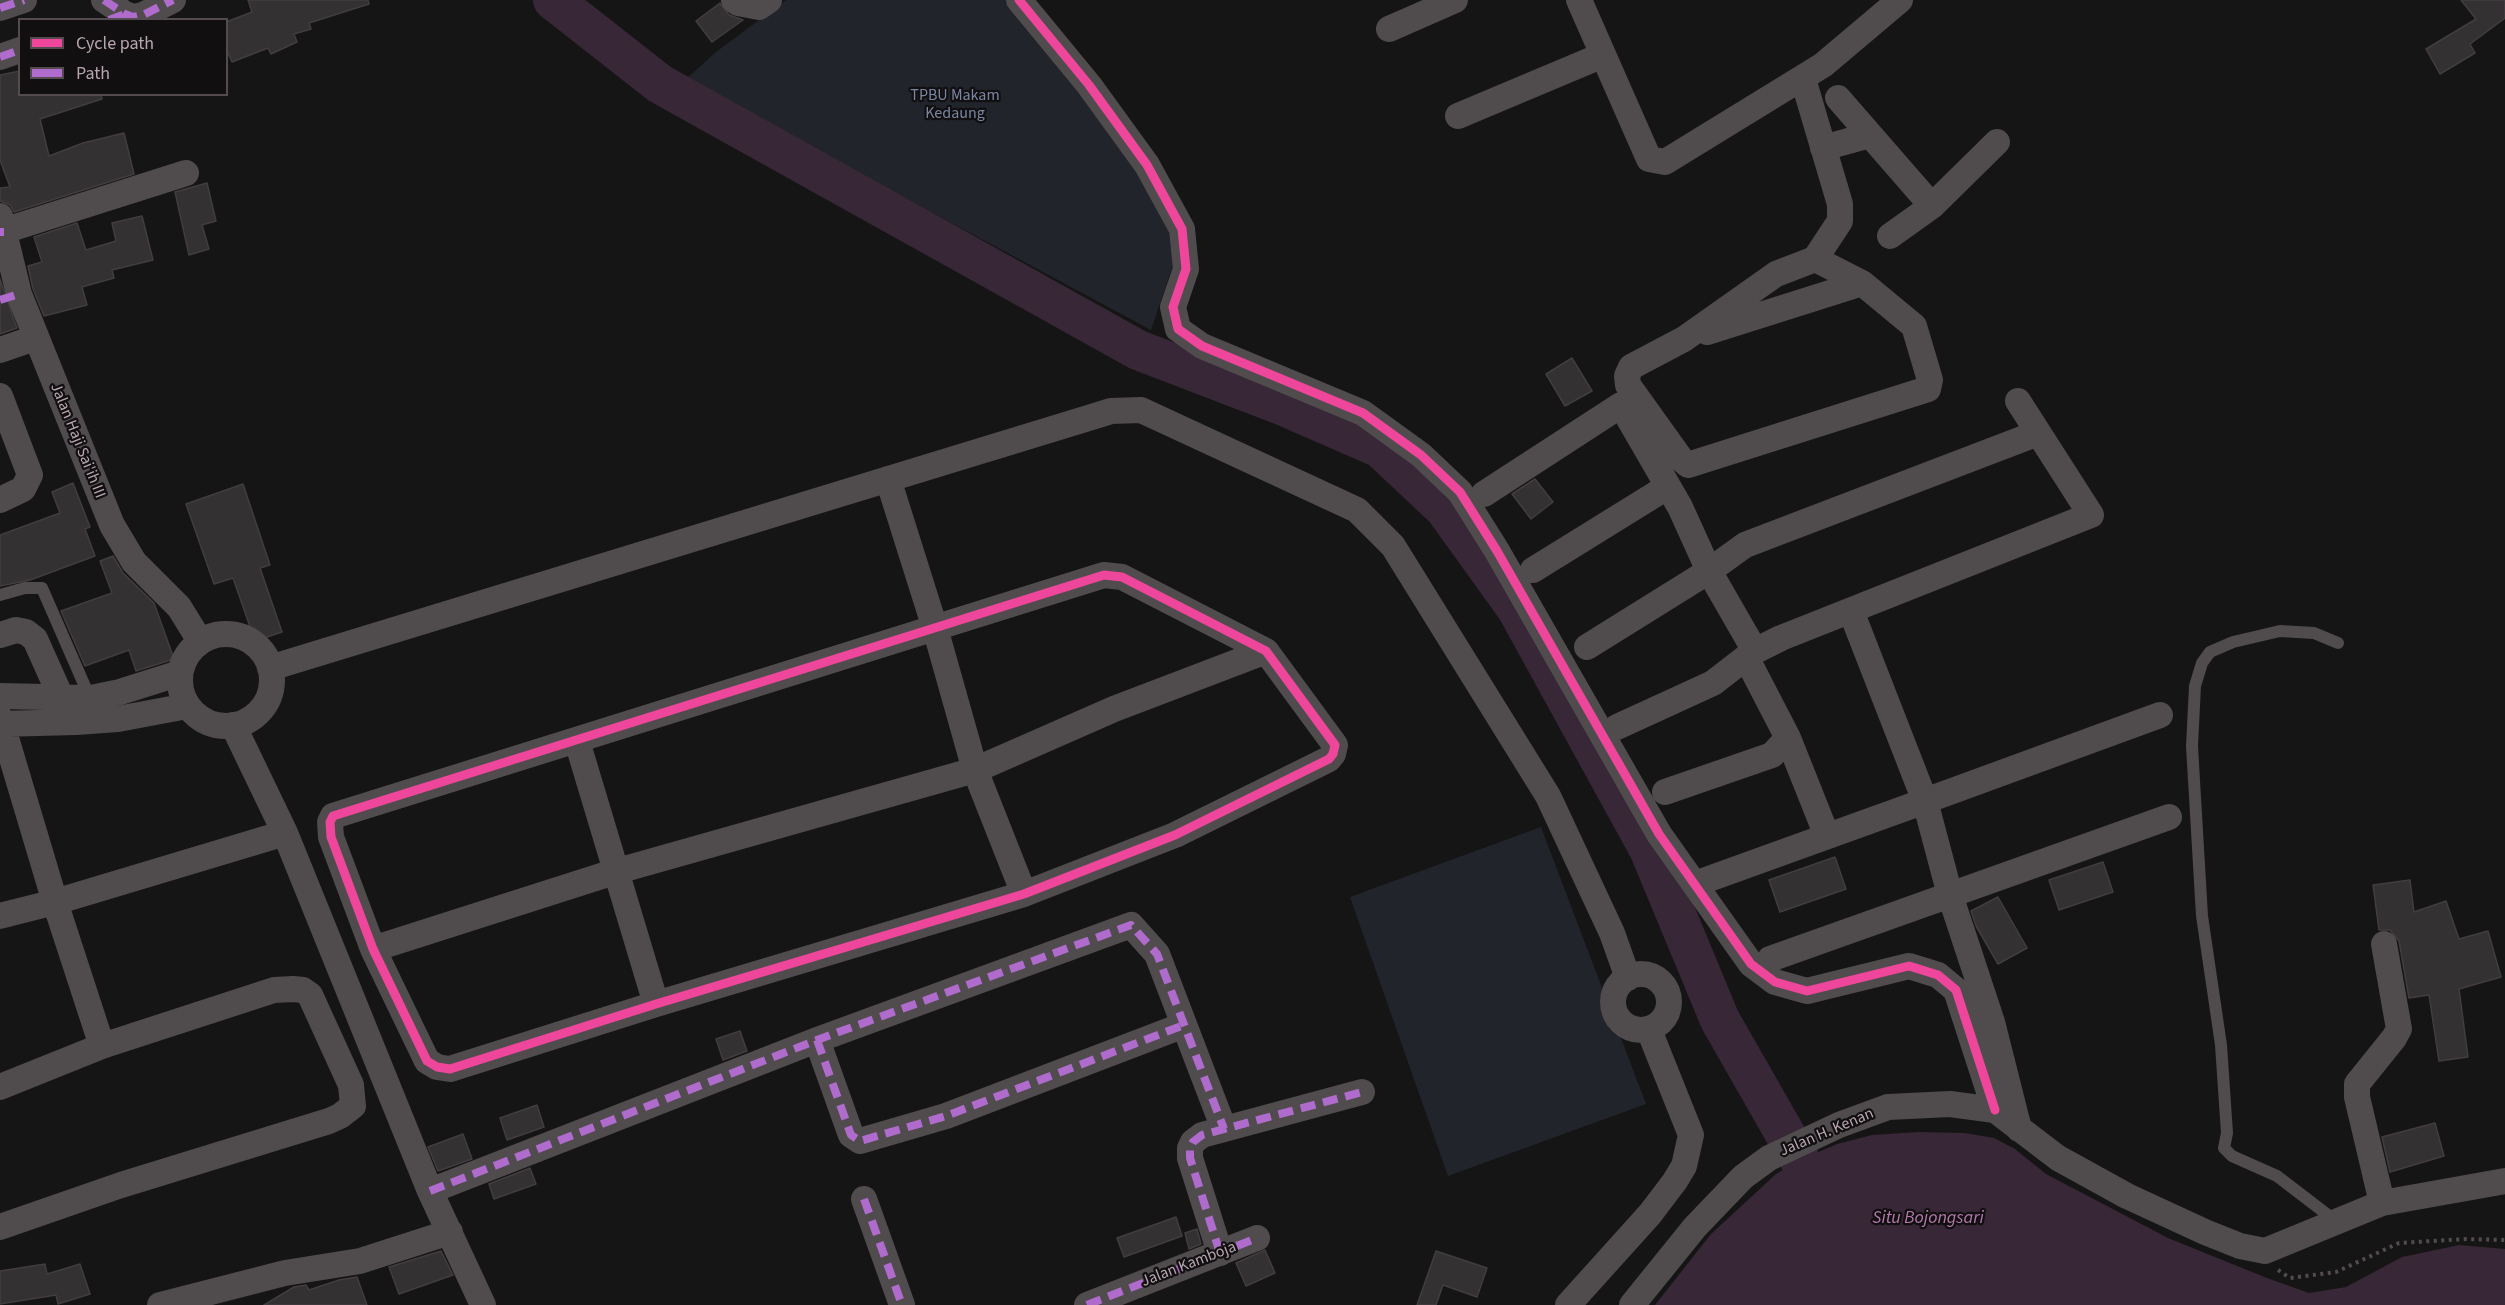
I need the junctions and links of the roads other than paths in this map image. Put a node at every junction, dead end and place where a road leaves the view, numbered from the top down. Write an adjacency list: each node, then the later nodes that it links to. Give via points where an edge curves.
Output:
1 (24, 0): 9 (street)
2 (173, 0): 10 (street, via 134,17)
3 (734, 0): 4 (street, via 759,7)
4 (769, 0)
5 (1019, 0): 84 (street, via 1089,85 1147,165 1182,229 1186,269 1173,307 1178,329 1202,346 1363,412 1421,455 1460,492 1659,834 1751,964 1775,982 1806,991 1909,966 1938,975 1956,990)
6 (1455, 0): 11 (street)
7 (1579, 0): 13 (street)
8 (1900, 0): 15 (street)
9 (0, 8)
10 (113, 11)
11 (1389, 29)
12 (18, 51): 14 (street)
13 (1603, 55): 15 (street, via 1649,159 1665,162); 17 (street)
14 (0, 57)
15 (1803, 79): 20 (street)
16 (1838, 98): 18 (street)
17 (1458, 116)
18 (1870, 135): 20 (street); 22 (street)
19 (1997, 142): 22 (street)
20 (1823, 148): 25 (street, via 1840,204 1840,221)
21 (186, 173): 23 (street)
22 (1932, 206): 24 (street)
23 (1, 227): 27 (street, Jalan Haji Sai'ih III)
24 (1890, 236)
25 (1820, 252): 26 (street); 29 (street, via 1776,274)
26 (1862, 284): 29 (street); 29 (street, via 1914,326 1930,380 1928,389 1689,465 1628,386 1627,376 1631,367)
27 (10, 297): 28 (street, Jalan Haji Sai'ih III)
28 (35, 338): 30 (street); 44 (street, Jalan Haji Sai'ih III, via 112,525 135,562 179,607)
29 (1683, 339)
30 (0, 350)
31 (0, 396): 37 (street, via 30,475 23,489)
32 (2018, 401): 33 (street)
33 (2038, 433): 39 (street, via 1745,545); 41 (street, via 2091,515)
34 (888, 479): 42 (street); 49 (street); 76 (street, via 1111,411 1141,410 1357,510 1393,546 1548,796 1612,933)
35 (1667, 487): 36 (street, via 1621,405); 38 (street); 39 (street)
36 (1484, 494)
37 (0, 500)
38 (1533, 570)
39 (1710, 571): 46 (street); 48 (street)
40 (0, 596): 53 (lane, via 25,588 42,588)
41 (1851, 611): 48 (street); 63 (street)
42 (935, 628): 47 (street, via 1104,575 1122,577); 60 (street); 61 (street)
43 (0, 635): 52 (street, via 16,630 35,639)
44 (200, 642): 49 (street, via 221,634 242,637 260,649); 50 (street, via 187,655)
45 (2338, 643): 91 (lane, via 2314,633 2280,631 2210,652 2195,686 2192,747 2202,916 2222,1045 2227,1133 2224,1148 2232,1156 2277,1176)
46 (1587, 646)
47 (1266, 651): 61 (street, via 1114,709); 69 (street, via 1335,745 1329,759 1175,836)
48 (1750, 654): 58 (street, via 1713,683); 59 (street)
49 (270, 668): 57 (street, via 272,683 260,711)
50 (180, 673): 53 (street); 54 (street, via 181,690)
51 (0, 696): 52 (street)
52 (61, 698): 53 (street)
53 (90, 698)
54 (188, 706): 56 (street, via 118,719); 57 (street, via 208,722)
55 (2160, 715): 63 (street)
56 (0, 722): 71 (street)
57 (233, 725): 65 (street)
58 (1617, 727)
59 (1788, 738): 62 (street, via 1772,755); 66 (street)
60 (577, 741): 67 (street); 74 (street, via 333,816 331,837)
61 (975, 770): 67 (street); 69 (street)
62 (1665, 792)
63 (1925, 801): 66 (street); 70 (street)
64 (2169, 817): 70 (street)
65 (285, 833): 71 (street); 88 (street)
66 (1827, 836): 68 (street)
67 (614, 872): 74 (street); 77 (street)
68 (1706, 880)
69 (1024, 894): 77 (street)
70 (1950, 895): 75 (street); 85 (street, via 1992,1022)
71 (55, 902): 72 (street); 81 (street)
72 (0, 916)
73 (2384, 944): 90 (street, via 2399,1029 2358,1084 2357,1097)
74 (373, 949): 77 (street, via 427,1061 437,1067 450,1069)
75 (1770, 959)
76 (1628, 978): 79 (street, via 1614,994 1615,1014 1628,1028); 79 (street, via 1651,976 1665,987 1668,1013)
77 (656, 1004)
78 (1184, 1025): 80 (street, via 1157,954 1131,925); 80 (street, via 946,1116 860,1141 851,1136); 86 (street)
79 (1649, 1030): 100 (street, via 1691,1135 1684,1166 1650,1214)
80 (817, 1040): 88 (street)
81 (102, 1046): 82 (street); 92 (street, via 274,990 303,990 310,995 351,1085 353,1106 329,1121)
82 (0, 1087)
83 (1362, 1092): 86 (street)
84 (1995, 1110): 85 (street); 101 (street, Jalan H. Kenan, via 1950,1104 1887,1107 1770,1158 1743,1177 1695,1227)
85 (2019, 1129): 91 (street, via 2058,1158 2127,1196 2240,1246 2265,1251)
86 (1224, 1130): 95 (street, via 1202,1135 1190,1148)
87 (2505, 1181): 90 (street)
88 (430, 1191): 93 (street)
89 (864, 1199): 98 (street)
90 (2382, 1203): 91 (street)
91 (2337, 1222)
92 (0, 1227)
93 (450, 1232): 96 (street, via 360,1261 285,1273); 97 (street)
94 (1257, 1238): 95 (street, Jalan Kamboja)
95 (1220, 1253): 99 (street, Jalan Kamboja)
96 (160, 1305)
97 (483, 1305)
98 (902, 1305)
99 (1087, 1305)
100 (1568, 1305)
101 (1632, 1305)

